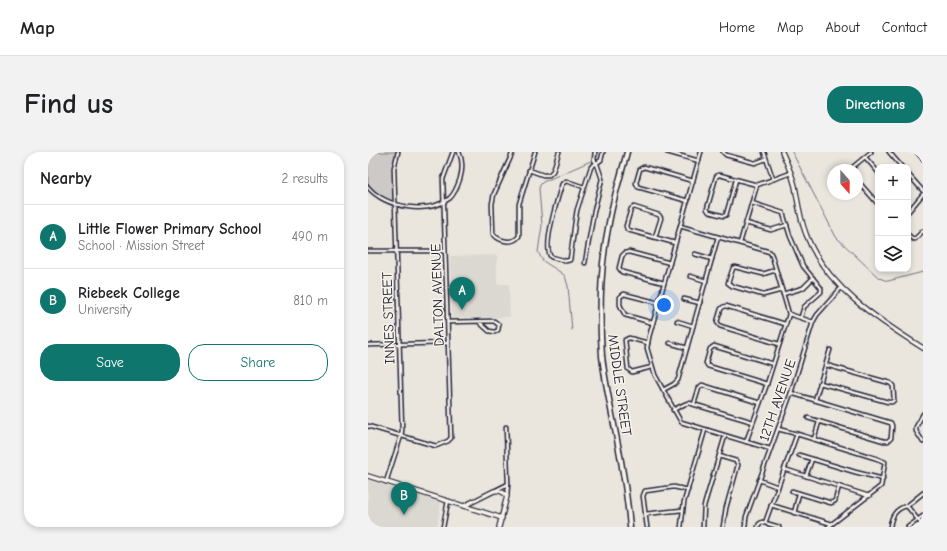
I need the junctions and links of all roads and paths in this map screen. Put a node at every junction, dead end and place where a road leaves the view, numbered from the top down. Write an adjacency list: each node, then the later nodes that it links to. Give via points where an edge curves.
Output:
1 (398, 152): 42 (street, INNES STREET, via 394,168)
2 (452, 152): 38 (street, DALTON AVENUE, via 444,178)
3 (459, 152): 38 (street, via 463,163 461,175 453,194)
4 (513, 152): 26 (street, via 493,197 492,230 496,237 514,240 519,236 519,204)
5 (535, 152): 26 (street)
6 (559, 152): 26 (street, via 553,171 549,175)
7 (595, 152): 22 (street, via 594,160)
8 (603, 152): 22 (street)
9 (627, 152): 149 (main road, MIDDLE STREET, via 607,233 600,304 604,371)
10 (667, 152): 21 (street)
11 (701, 152): 21 (street)
12 (724, 152): 19 (street, via 726,155 755,163)
13 (764, 152): 19 (street)
14 (782, 152): 27 (street)
15 (871, 152): 18 (street)
16 (889, 152): 24 (street)
17 (917, 152): 20 (street)
18 (865, 157): 23 (street); 25 (street)
19 (766, 159): 29 (street)
20 (923, 159)
21 (699, 161): 30 (street)
22 (597, 164): 35 (street, via 591,167); 58 (street, via 602,180)
23 (858, 164)
24 (899, 164)
25 (875, 169)
26 (529, 170)
27 (791, 172): 29 (street); 65 (street, via 806,235 824,267)
28 (911, 177): 36 (street)
29 (773, 179): 32 (street)
30 (693, 180): 39 (street); 39 (street, via 644,167 640,168 636,183 638,187)
31 (736, 180): 31 (street, via 717,176 708,212 726,216); 32 (street)
32 (757, 185): 41 (street)
33 (368, 187): 42 (street, via 378,197)
34 (863, 187): 40 (street)
35 (584, 188): 35 (street, via 575,222 570,260 551,257 548,251 552,220 562,184 566,181)
36 (923, 191)
37 (923, 194): 43 (street)
38 (445, 201): 42 (street, via 422,208); 55 (street, DALTON AVENUE)
39 (688, 201): 46 (street)
40 (875, 201)
41 (752, 203): 44 (street); 45 (street, via 782,212)
42 (395, 204): 54 (street, INNES STREET)
43 (911, 208)
44 (746, 223): 45 (street, via 771,230); 52 (street)
45 (787, 225): 62 (street, via 803,266)
46 (680, 226): 50 (street); 51 (street)
47 (923, 231): 48 (street, via 915,240)
48 (909, 236)
49 (655, 237): 49 (street, via 627,229 631,209 634,207 659,215 661,218); 51 (street)
50 (718, 237): 52 (street); 57 (street)
51 (675, 243): 59 (street)
52 (740, 243): 60 (street, via 770,252)
53 (368, 251): 54 (street)
54 (396, 251): 55 (street); 82 (street, INNES STREET)
55 (446, 252): 74 (street, DALTON AVENUE)
56 (695, 254): 57 (street)
57 (712, 258): 63 (street)
58 (585, 263)
59 (670, 264): 64 (street); 64 (street, via 629,252 622,256 622,272)
60 (776, 270): 66 (street); 66 (street, via 762,274 735,266 732,268 728,283 762,295)
61 (690, 276): 63 (street)
62 (813, 278): 67 (street, via 802,288); 72 (street, via 821,287 821,291 804,307)
63 (706, 281): 70 (street)
64 (664, 283): 69 (street)
65 (842, 287): 76 (street, 12TH AVENUE); 87 (street, via 885,324)
66 (782, 290): 67 (street)
67 (783, 294): 71 (street)
68 (684, 299): 70 (street)
69 (659, 303): 77 (street); 77 (street, via 624,294 620,297 620,305 625,315)
70 (700, 303): 79 (street)
71 (789, 314): 72 (street); 78 (street)
72 (801, 318): 76 (street)
73 (677, 321): 79 (street)
74 (448, 322): 75 (street); 80 (street, DALTON AVENUE)
75 (480, 322): 75 (street, via 490,332 498,330 499,325 494,321)
76 (813, 322): 95 (street, 12TH AVENUE)
77 (653, 323): 81 (street)
78 (785, 324): 84 (street); 84 (street, via 726,306 721,310 717,322 719,326)
79 (693, 326): 86 (street)
80 (448, 343): 82 (street); 109 (street, DALTON AVENUE, via 450,439 436,446)
81 (648, 343): 91 (street); 91 (street, via 630,338 625,340 628,369 632,372)
82 (399, 344): 85 (street); 109 (street, INNES STREET)
83 (670, 344): 86 (street)
84 (780, 344): 89 (street)
85 (368, 345)
86 (687, 348): 94 (street, via 677,382)
87 (923, 348)
88 (830, 350): 90 (street)
89 (773, 364): 93 (street); 93 (street, via 714,346 711,347 706,363 708,366)
90 (826, 365): 92 (street); 92 (street, via 890,383 893,386 894,400 888,402)
91 (652, 367): 94 (street)
92 (820, 383): 96 (street)
93 (768, 384): 97 (street)
94 (663, 390): 99 (street)
95 (791, 393): 96 (street); 106 (street, 12TH AVENUE)
96 (815, 400): 103 (street, via 891,423 891,438 887,441)
97 (760, 403): 98 (street, via 702,386); 102 (street)
98 (694, 404): 99 (street, via 686,403); 102 (street)
99 (673, 410): 107 (street, via 682,423)
100 (923, 414): 113 (street, via 916,431)
101 (808, 418): 103 (street)
102 (753, 422): 112 (street)
103 (820, 422): 111 (street)
104 (368, 426): 109 (street)
105 (506, 427): 124 (street)
106 (778, 429): 108 (street); 114 (street, 12TH AVENUE)
107 (705, 430): 110 (street); 127 (street)
108 (797, 434): 111 (street); 118 (street)
109 (401, 436): 123 (street, INNES STREET)
110 (725, 436): 112 (street); 116 (street)
111 (814, 439): 121 (street, via 883,460)
112 (746, 442): 114 (street)
113 (923, 442)
114 (770, 449): 122 (street, 12TH AVENUE)
115 (799, 455): 117 (street)
116 (719, 456): 152 (street, via 704,506); 153 (street, via 738,464)
117 (812, 459): 120 (street); 121 (street)
118 (784, 469): 120 (street); 126 (street)
119 (368, 476): 123 (street)
120 (806, 476): 125 (street)
121 (883, 479): 133 (street, via 881,486)
122 (759, 480): 126 (street); 154 (street, 12TH AVENUE)
123 (386, 482): 134 (street)
124 (508, 483): 128 (street); 132 (street)
125 (839, 486): 131 (street, via 835,501 831,503); 133 (street)
126 (778, 487): 136 (street)
127 (688, 490): 138 (street); 140 (street, via 674,487 645,491)
128 (494, 491): 132 (street, via 501,491); 135 (street)
129 (792, 491): 131 (street)
130 (923, 493): 137 (street)
131 (799, 494): 139 (street)
132 (507, 496): 142 (street)
133 (869, 496): 145 (street)
134 (448, 501): 135 (street); 147 (street)
135 (464, 506): 142 (street)
136 (771, 506): 139 (street); 144 (street)
137 (907, 506): 143 (street); 158 (street, via 894,514)
138 (682, 510): 140 (street); 151 (street)
139 (794, 512): 145 (street)
140 (645, 514): 150 (street)
141 (923, 516): 143 (street)
142 (502, 518): 148 (street)
143 (918, 519): 146 (street); 159 (street)
144 (765, 523): 155 (street, via 760,523); 156 (street)
145 (832, 524): 157 (street)
146 (923, 526)
147 (443, 527)
148 (500, 527)
149 (630, 527)
150 (647, 527)
151 (682, 527)
152 (703, 527)
153 (723, 527)
154 (745, 527)
155 (758, 527)
156 (779, 527)
157 (828, 527)
158 (890, 527)
159 (908, 527)

